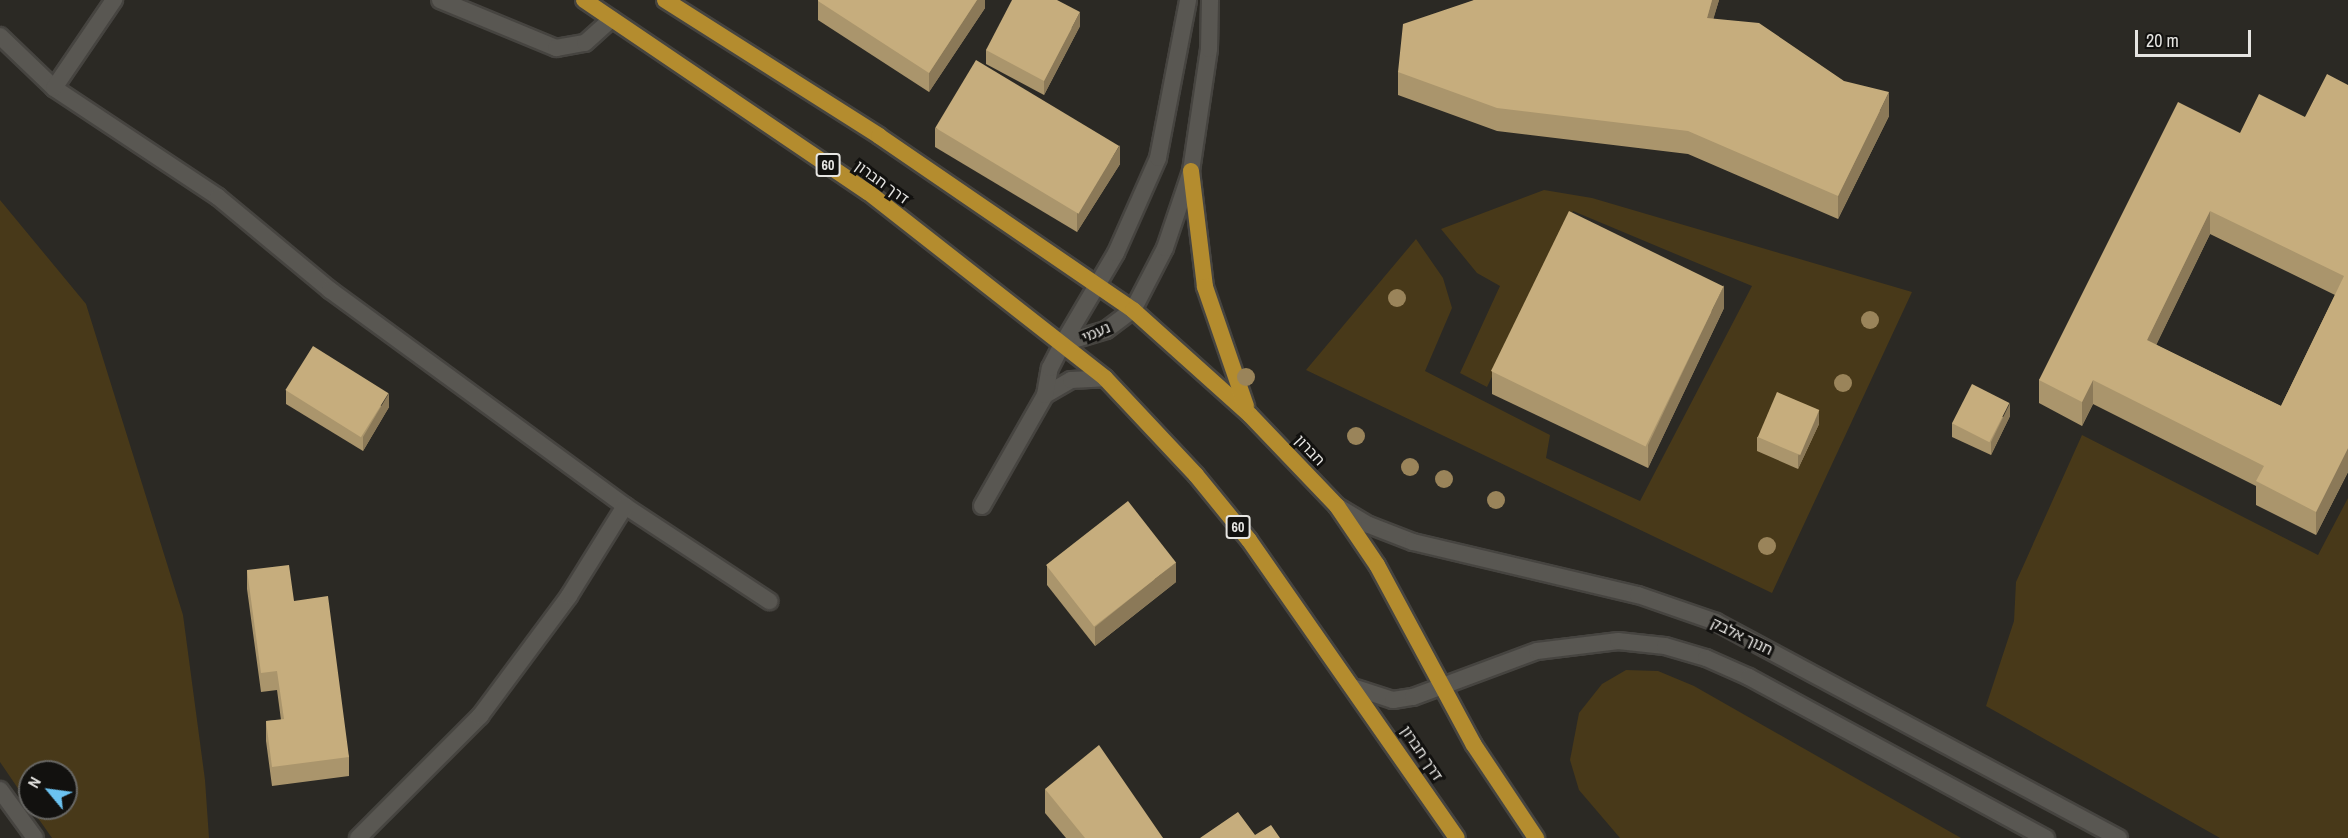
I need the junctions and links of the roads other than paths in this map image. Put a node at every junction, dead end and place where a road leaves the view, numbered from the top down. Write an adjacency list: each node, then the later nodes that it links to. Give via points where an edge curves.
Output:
1 (114, 0): 9 (street)
2 (440, 0): 7 (street, via 556,48 585,43)
3 (584, 0): 7 (highway, דרך חברון / 60)
4 (665, 0): 11 (highway, via 879,136)
5 (1188, 0): 11 (street, נעמי, via 1158,158 1140,204)
6 (1210, 0): 10 (street, נעמי, via 1209,49)
7 (612, 19): 13 (highway, דרך חברון / 60, via 868,192)
8 (0, 36): 9 (street)
9 (54, 88): 17 (street, via 218,197 303,267)
10 (1191, 171): 12 (street, נעמי, via 1165,248); 16 (highway, via 1205,287 1238,392)
11 (1097, 285): 12 (highway, חברון); 13 (street, נעמי)
12 (1133, 310): 13 (street, נעמי, via 1106,330); 16 (highway, חברון)
13 (1063, 342): 14 (highway, 60); 15 (street, via 1050,368)
14 (1105, 378): 15 (street, via 1071,380); 22 (highway, 60, via 1196,474)
15 (1045, 394): 18 (street)
16 (1250, 415): 19 (highway, חברון)
17 (626, 506): 20 (street); 25 (street, via 569,596 480,716)
18 (982, 506)
19 (1337, 506): 21 (highway, חברון, via 1377,565); 29 (street, חנוך אלבק, via 1370,525 1413,542 1638,596 1716,622)
20 (770, 602)
21 (1441, 687): 22 (street, via 1393,700); 27 (highway); 28 (street, via 1510,659 1574,644 1618,641 1665,646 1707,658 1749,677)
22 (1356, 688): 26 (highway, דרך חברון / 60)
23 (0, 790): 24 (street)
24 (35, 838)
25 (358, 838)
26 (1457, 838)
27 (1536, 838)
28 (2046, 838)
29 (2119, 838)

